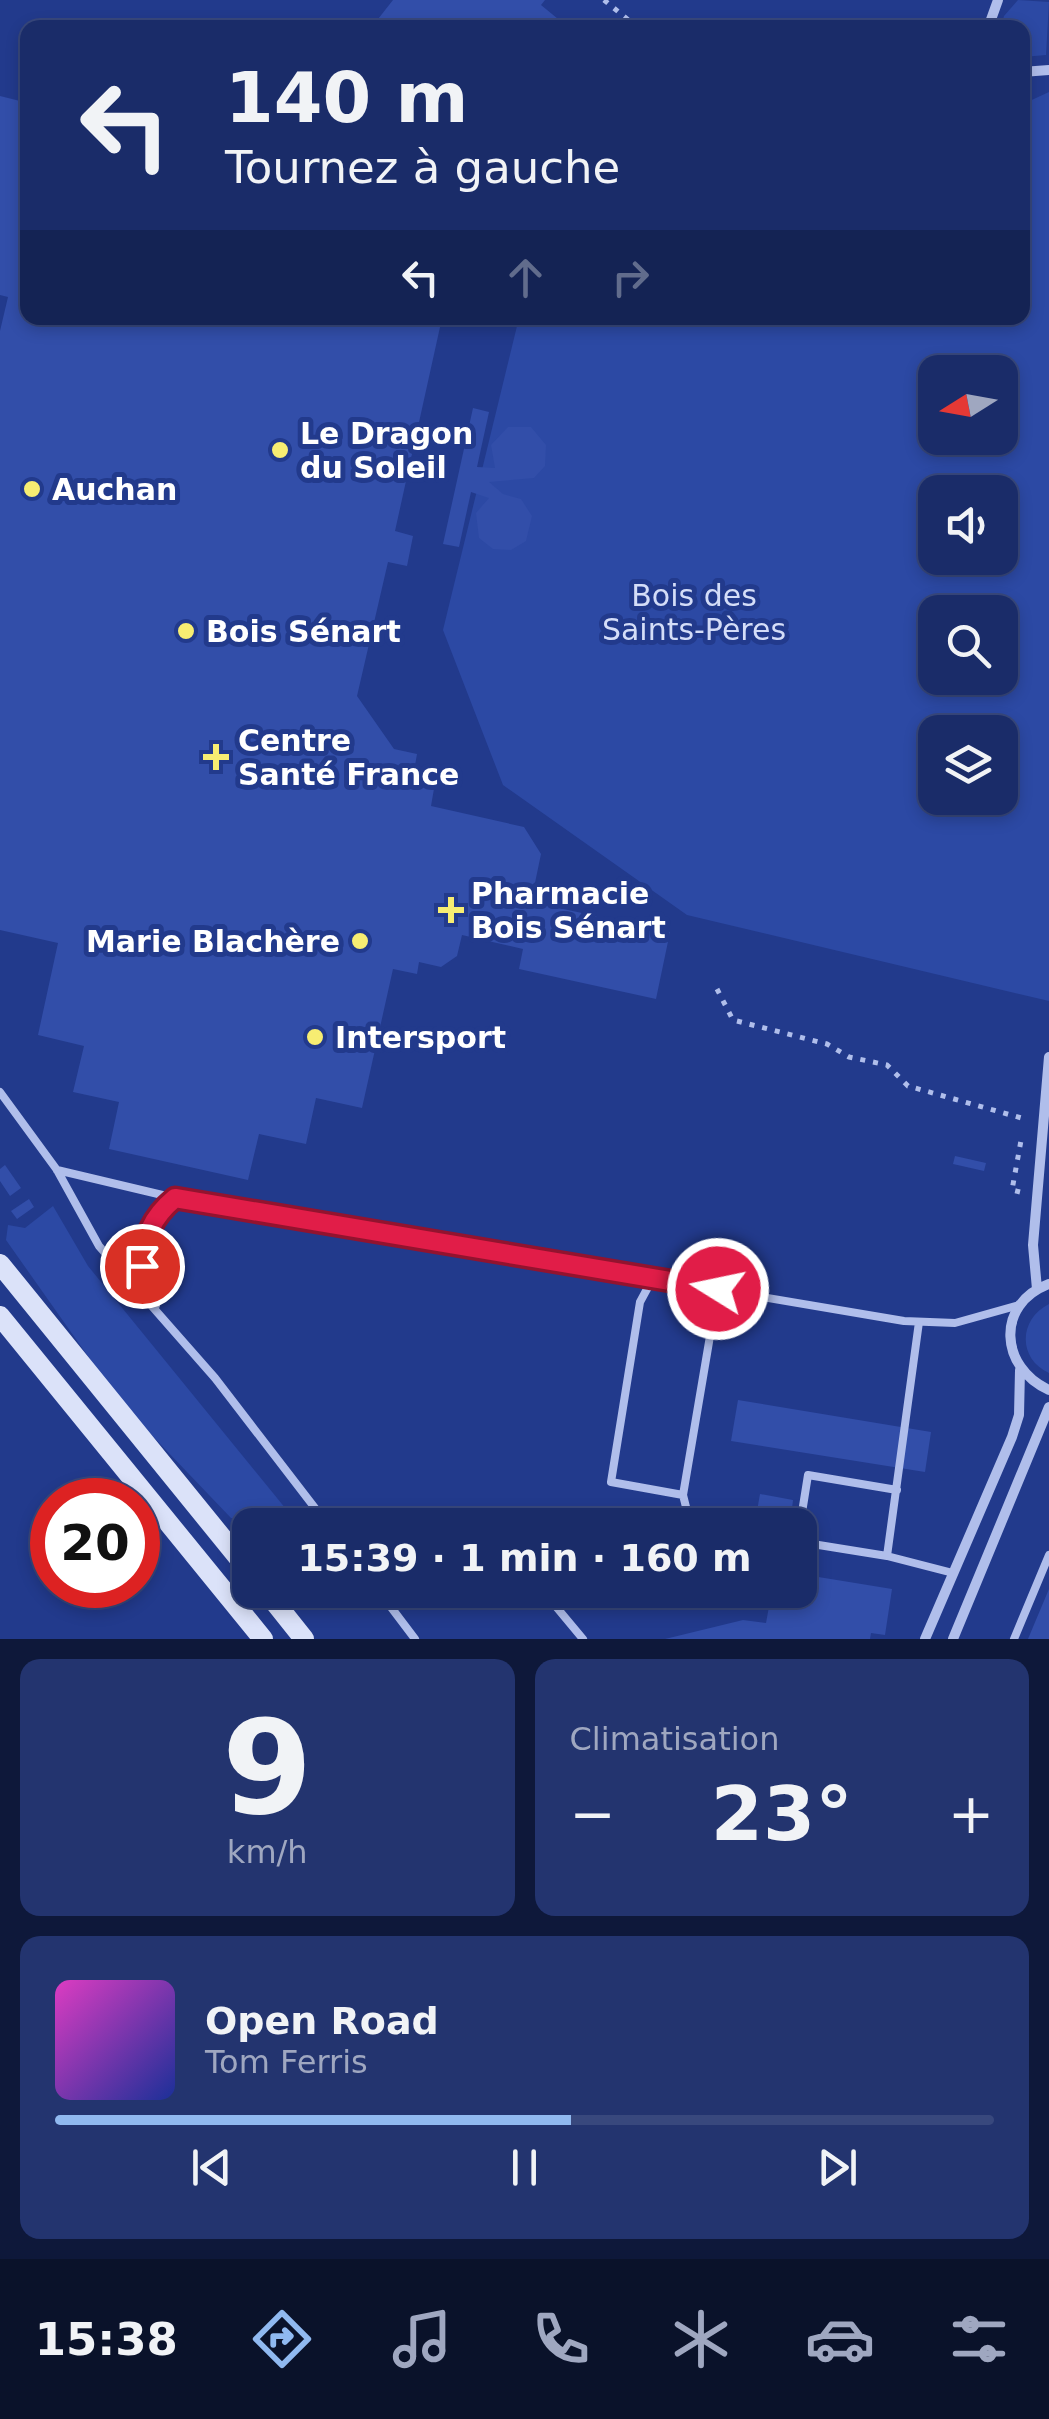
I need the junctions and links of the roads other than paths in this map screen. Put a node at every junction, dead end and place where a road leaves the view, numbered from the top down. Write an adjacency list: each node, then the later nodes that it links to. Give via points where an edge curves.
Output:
1 (1049, 1057): 8 (street, via 1033,1245)
2 (0, 1092): 3 (lane)
3 (57, 1170): 4 (lane); 11 (lane, via 99,1246)
4 (175, 1198): 6 (lane); 11 (lane, via 145,1234 142,1266)
5 (0, 1264): 23 (main road)
6 (652, 1278): 9 (lane); 18 (lane, via 640,1302 611,1482)
7 (1049, 1284): 8 (street)
8 (1037, 1288): 10 (street)
9 (718, 1289): 13 (lane); 18 (lane)
10 (1019, 1304): 13 (lane, via 955,1323); 14 (street, via 1009,1338)
11 (157, 1309): 19 (lane)
12 (0, 1316): 30 (main road)
13 (920, 1322): 17 (lane)
14 (1020, 1370): 15 (street); 26 (street, via 1019,1415)
15 (1049, 1390)
16 (1049, 1407): 35 (street)
17 (897, 1490): 21 (lane, via 808,1476); 25 (lane)
18 (683, 1495): 20 (lane)
19 (315, 1508)
20 (686, 1508)
21 (803, 1508)
22 (817, 1545): 25 (lane)
23 (232, 1550)
24 (1049, 1555): 36 (lane)
25 (887, 1556): 26 (lane)
26 (954, 1574): 34 (street)
27 (279, 1608): 31 (main road)
28 (392, 1608): 32 (lane)
29 (557, 1608): 33 (lane)
30 (263, 1639)
31 (304, 1639)
32 (415, 1639)
33 (583, 1639)
34 (925, 1639)
35 (952, 1639)
36 (1014, 1639)

